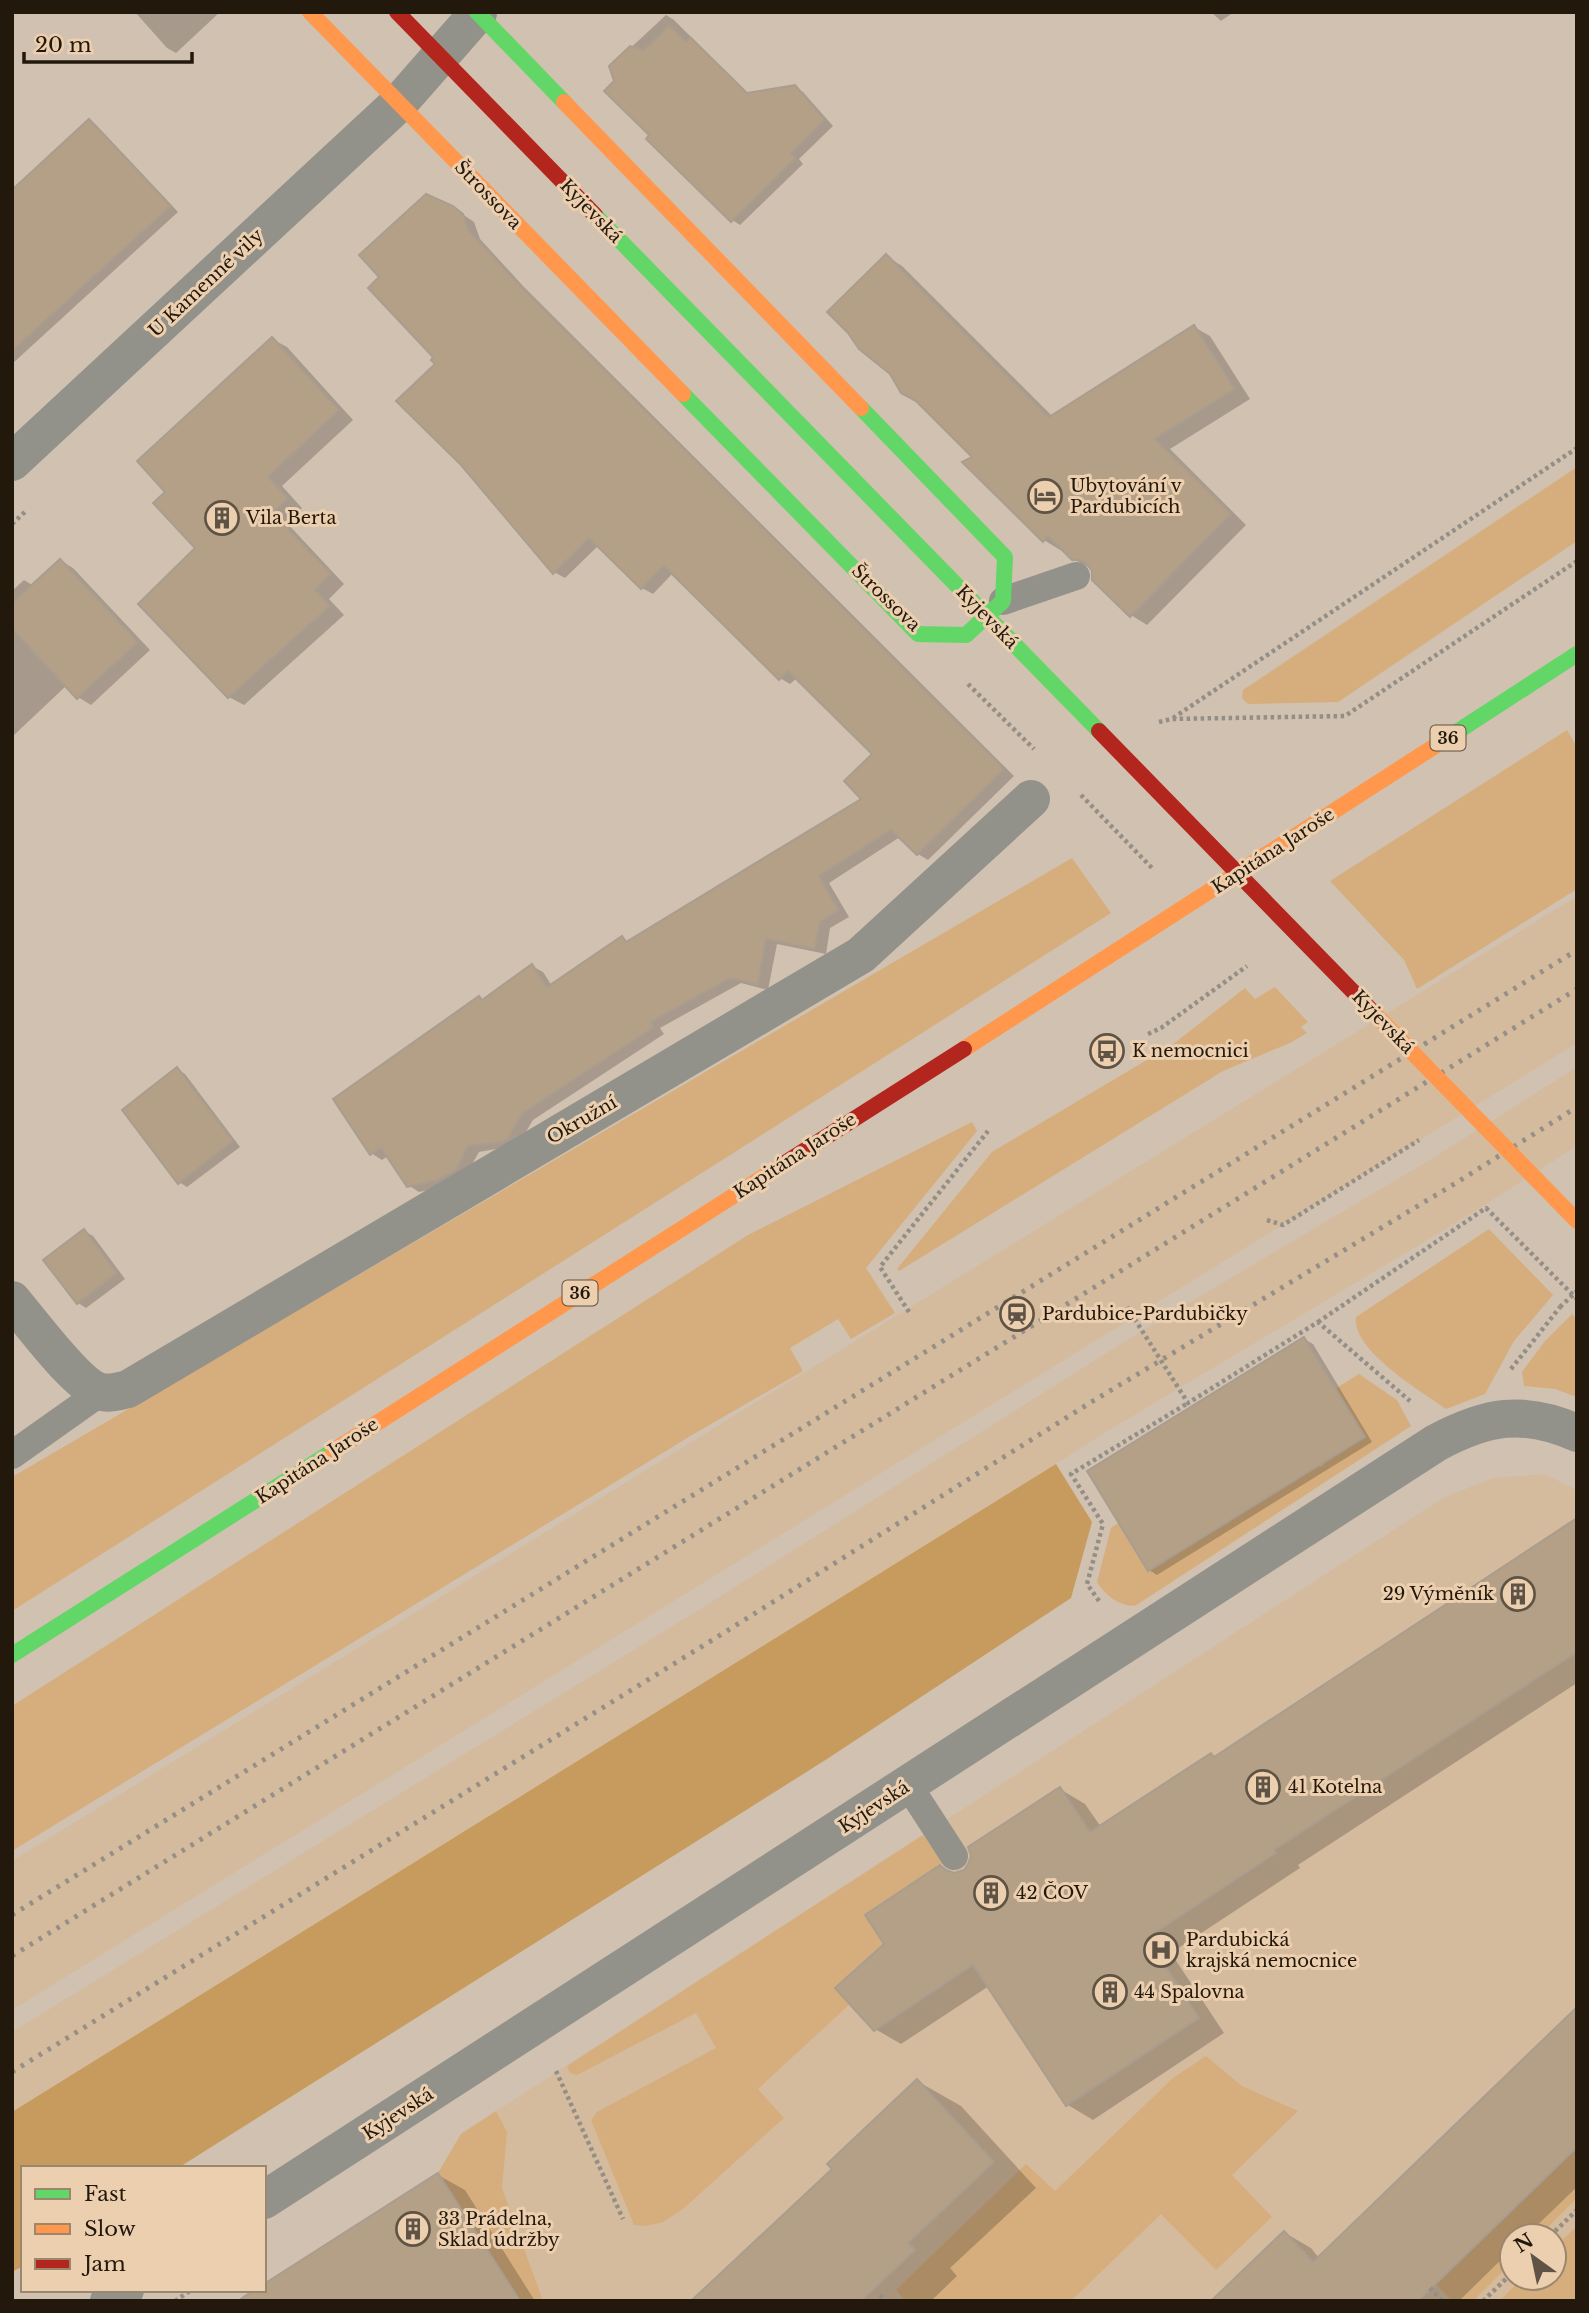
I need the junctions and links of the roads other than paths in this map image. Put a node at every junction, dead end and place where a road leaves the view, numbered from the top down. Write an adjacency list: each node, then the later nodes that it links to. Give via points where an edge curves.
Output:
1 (310, 12): 4 (street, Štrossova)
2 (397, 12): 10 (street, Kyjevská, bridge)
3 (478, 12): 4 (street, U Kamenné vily); 7 (street, via 1005,557)
4 (399, 103): 5 (street, U Kamenné vily); 7 (street, Štrossova, via 918,634 966,635)
5 (12, 462)
6 (1076, 576): 7 (lane)
7 (1003, 601)
8 (1577, 654): 15 (street, Kapitána Jaroše / 36)
9 (1022, 807): 12 (street, Okružní, via 861,955 128,1389)
10 (1577, 1221)
11 (12, 1300): 12 (street, via 81,1381)
12 (101, 1392): 14 (lane)
13 (1577, 1433): 16 (street, Kyjevská, via 1534,1419 1505,1418 1471,1425 1436,1443)
14 (12, 1455)
15 (12, 1655)
16 (908, 1785): 17 (lane); 18 (street, Kyjevská)
17 (954, 1856)
18 (266, 2199)

